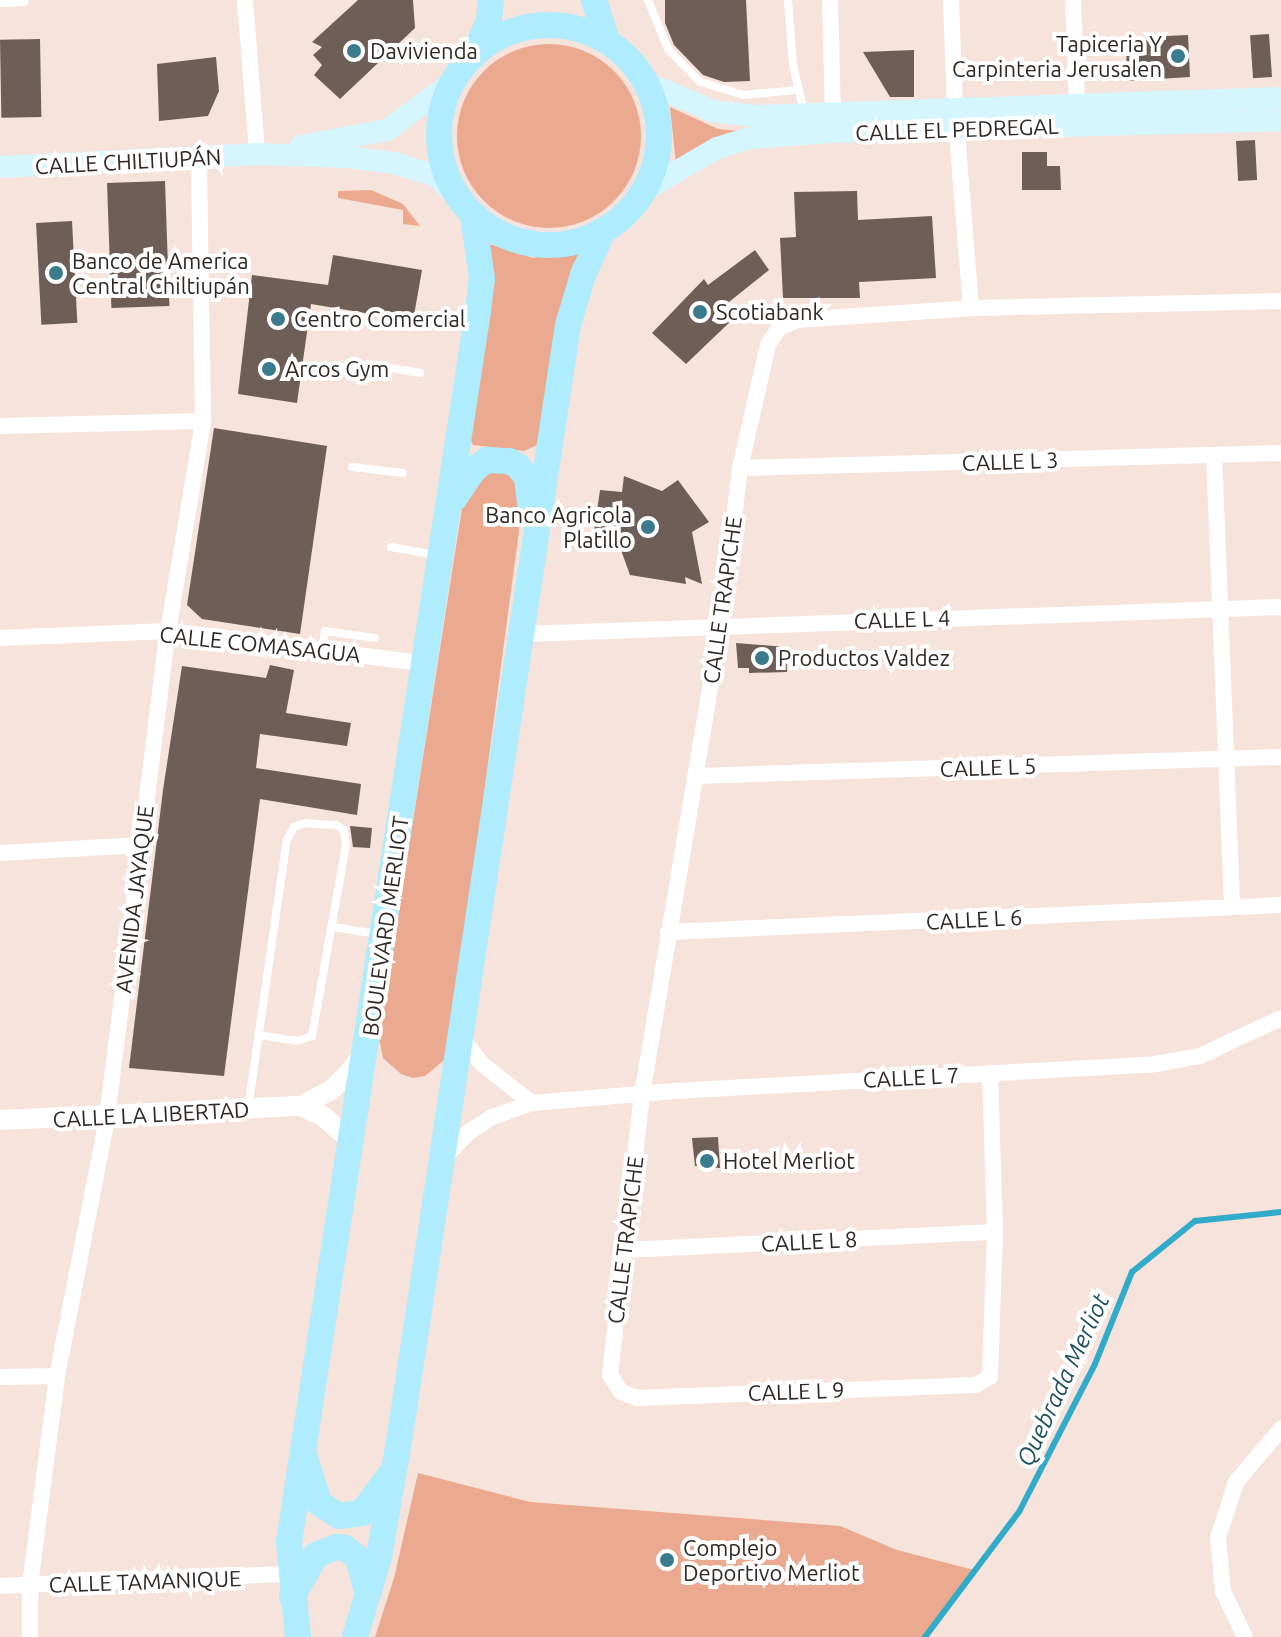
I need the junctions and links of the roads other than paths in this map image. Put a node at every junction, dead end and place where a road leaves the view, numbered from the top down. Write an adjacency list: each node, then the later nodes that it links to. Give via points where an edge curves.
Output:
1 (23, 0): 10 (street)
2 (245, 0): 22 (street)
3 (491, 0): 12 (main road, via 489,21)
4 (594, 0): 11 (main road)
5 (648, 0): 15 (lane, via 668,49 699,81 743,95)
6 (788, 0): 15 (lane)
7 (830, 0): 18 (street)
8 (951, 0): 20 (street)
9 (1073, 0): 17 (street)
10 (0, 1)
11 (607, 41): 12 (main road, via 554,25 526,27); 14 (main road)
12 (475, 52): 13 (main road)
13 (451, 83): 22 (main road, CALLE CHILTIUPÁN, via 387,130); 26 (main road, via 438,129 446,176)
14 (646, 83): 19 (main road, CALLE EL PEDREGAL, via 713,111); 25 (main road, via 659,137)
15 (797, 90): 19 (lane)
16 (1281, 98): 17 (main road, CALLE EL PEDREGAL)
17 (1077, 105): 20 (main road, CALLE EL PEDREGAL)
18 (833, 114): 19 (main road, CALLE EL PEDREGAL); 20 (main road, CALLE EL PEDREGAL)
19 (806, 116)
20 (956, 119): 21 (main road, CALLE EL PEDREGAL); 25 (main road, CALLE EL PEDREGAL, via 750,138 717,148); 29 (street)
21 (1281, 120)
22 (257, 154): 23 (main road, CALLE CHILTIUPÁN); 26 (main road, CALLE CHILTIUPÁN, via 394,163 436,176)
23 (199, 158): 24 (main road, CALLE CHILTIUPÁN); 32 (street, AVENIDA JAYAQUE)
24 (0, 167)
25 (645, 190): 27 (main road)
26 (465, 207): 27 (main road, via 502,234 535,245 570,243); 39 (main road, BOULEVARD MERLIOT, via 482,279)
27 (603, 231): 40 (main road, via 568,325)
28 (1281, 301): 29 (street, CALLE TRAPICHE)
29 (971, 308): 37 (street, CALLE TRAPICHE, via 797,320 779,328 768,345)
30 (368, 364): 31 (lane)
31 (420, 373)
32 (203, 421): 33 (street); 46 (street, AVENIDA JAYAQUE)
33 (0, 426)
34 (1281, 453): 35 (street, CALLE L 3)
35 (1214, 455): 37 (street, CALLE L 3); 44 (street)
36 (352, 467): 38 (lane)
37 (740, 468): 45 (street, CALLE TRAPICHE)
38 (403, 473)
39 (448, 508): 40 (main road, via 474,469 487,460 509,461 527,478); 42 (main road, BOULEVARD MERLIOT)
40 (534, 539): 47 (main road)
41 (391, 547): 42 (lane)
42 (440, 556): 51 (main road, BOULEVARD MERLIOT)
43 (1281, 607): 44 (street, CALLE L 4)
44 (1220, 609): 45 (street, CALLE L 4); 53 (street)
45 (721, 625): 47 (street, CALLE L 4); 54 (street, CALLE TRAPICHE)
46 (168, 631): 48 (street, CALLE COMASAGUA); 50 (street, CALLE COMASAGUA); 55 (street, AVENIDA JAYAQUE)
47 (523, 634): 64 (main road)
48 (0, 638)
49 (375, 638): 50 (lane, via 325,631)
50 (322, 651): 51 (street, CALLE COMASAGUA)
51 (423, 663): 61 (main road, BOULEVARD MERLIOT)
52 (1281, 757): 53 (street, CALLE L 5)
53 (1226, 759): 54 (street, CALLE L 5); 58 (street)
54 (696, 776): 60 (street, CALLE TRAPICHE)
55 (140, 845): 56 (street); 71 (street, AVENIDA JAYAQUE)
56 (0, 853)
57 (1281, 905): 58 (street, CALLE L 6)
58 (1232, 907): 60 (street, CALLE L 6)
59 (332, 927): 61 (lane); 63 (lane, via 312,1036 297,1041); 63 (lane, via 346,835 336,825 305,823 294,827 287,840)
60 (668, 932): 67 (street, CALLE TRAPICHE)
61 (384, 935): 65 (main road, BOULEVARD MERLIOT)
62 (1281, 1018): 66 (street, CALLE L 7, via 1200,1056 1155,1064)
63 (261, 1035): 70 (lane)
64 (463, 1039): 68 (street, via 482,1064); 74 (main road)
65 (367, 1048): 69 (street, CALLE LA LIBERTAD, via 340,1082); 73 (main road, BOULEVARD MERLIOT)
66 (990, 1073): 67 (street, CALLE L 7); 75 (street)
67 (642, 1095): 68 (street, CALLE L 7); 76 (street, CALLE TRAPICHE)
68 (532, 1103): 74 (street, CALLE L 7, via 492,1117)
69 (301, 1106): 70 (street, CALLE LA LIBERTAD); 73 (street, via 323,1116)
70 (248, 1109): 71 (street, CALLE LA LIBERTAD)
71 (107, 1118): 72 (street, CALLE LA LIBERTAD); 78 (street, AVENIDA JAYAQUE)
72 (0, 1120)
73 (352, 1142): 81 (main road, BOULEVARD MERLIOT)
74 (444, 1158): 82 (main road)
75 (995, 1232): 76 (street, CALLE L 8); 77 (street, CALLE L 9, via 990,1377 975,1385 638,1398 621,1392)
76 (624, 1250): 77 (street, CALLE TRAPICHE)
77 (610, 1375)
78 (57, 1376): 79 (street); 83 (street, AVENIDA JAYAQUE)
79 (0, 1377)
80 (1281, 1429): 90 (street, via 1236,1482 1218,1538 1223,1591)
81 (302, 1452): 82 (main road, via 319,1503 339,1516 362,1513); 85 (main road, BOULEVARD MERLIOT, via 289,1542)
82 (395, 1467): 86 (main road)
83 (30, 1585): 84 (street, CALLE TAMANIQUE); 85 (street, CALLE TAMANIQUE); 87 (street, AVENIDA JAYAQUE)
84 (0, 1586)
85 (291, 1586): 86 (main road, via 316,1555 345,1548 358,1558); 88 (main road, BOULEVARD MERLIOT)
86 (368, 1596): 89 (main road)
87 (30, 1637)
88 (298, 1637)
89 (355, 1637)
90 (1245, 1637)

